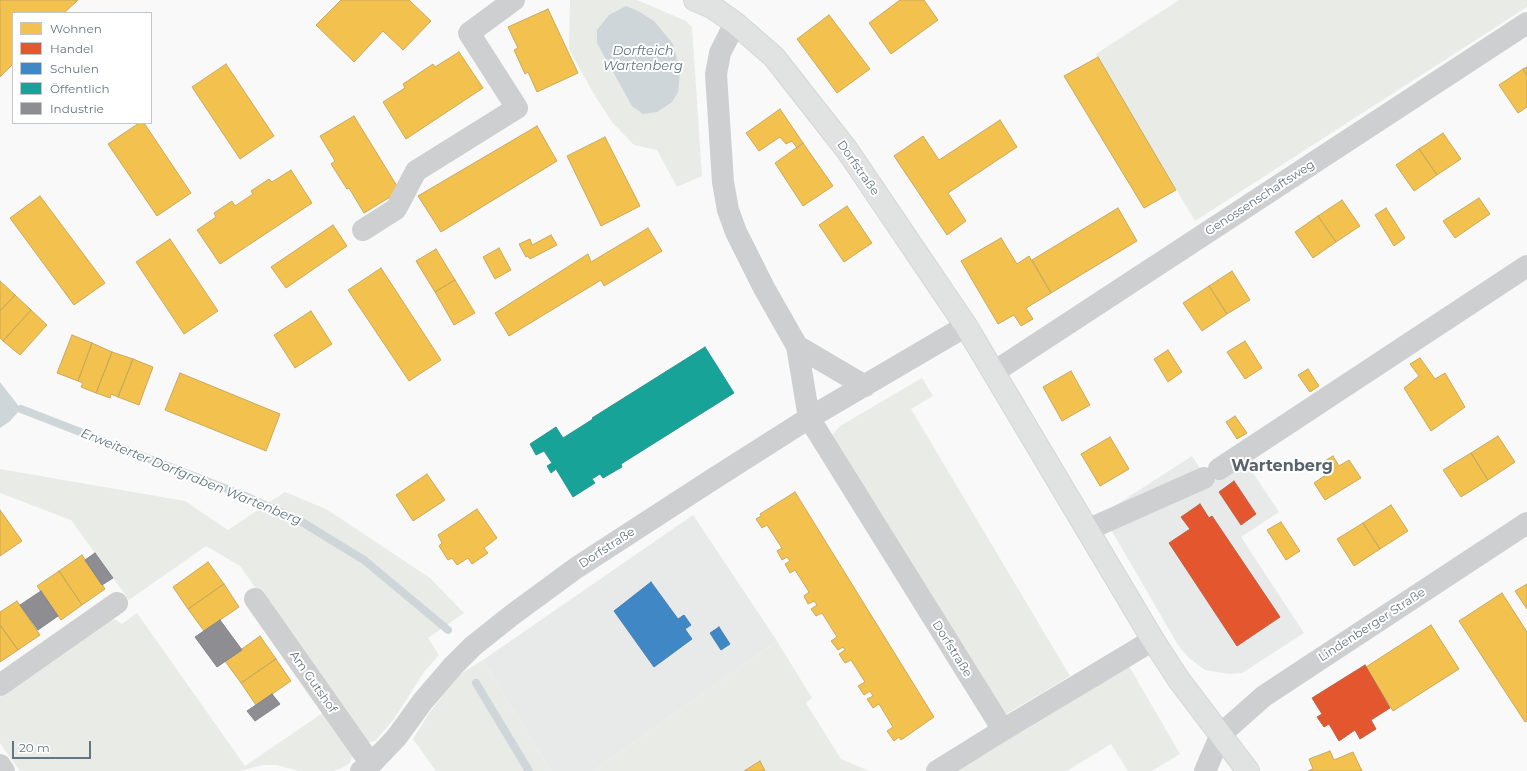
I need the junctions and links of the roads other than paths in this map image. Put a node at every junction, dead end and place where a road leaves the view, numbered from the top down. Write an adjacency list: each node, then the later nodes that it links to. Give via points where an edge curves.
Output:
1 (514, 0): 5 (street, via 469,33 517,108 416,171 396,209)
2 (695, 0): 3 (main road, Dorfstraße, via 712,7)
3 (735, 23): 7 (main road, Dorfstraße, via 774,57 846,150); 8 (street, Dorfstraße, via 720,53 716,74 724,189 728,210 764,288)
4 (1527, 24): 9 (street, Genossenschaftsweg)
5 (363, 230)
6 (1527, 266): 13 (street, via 1211,473)
7 (966, 326): 9 (main road, Dorfstraße); 10 (street, Dorfstraße)
8 (797, 346): 10 (street, Dorfstraße); 11 (street, Dorfstraße)
9 (994, 372): 13 (main road, Dorfstraße)
10 (865, 386): 11 (street, Dorfstraße)
11 (809, 418): 18 (street, Dorfstraße, via 576,568 473,646); 19 (street, Dorfstraße)
12 (1527, 523): 20 (street, Lindenberger Straße, via 1264,696)
13 (1088, 530): 16 (main road, Dorfstraße)
14 (255, 599): 22 (street, Am Gutshof)
15 (117, 603): 17 (street)
16 (1153, 640): 19 (street); 20 (main road, Dorfstraße, via 1179,680)
17 (0, 685)
18 (422, 701): 22 (street, Am Gutshof, via 396,738)
19 (1003, 730): 24 (street)
20 (1221, 734): 25 (street); 26 (main road, Dorfstraße)
21 (0, 765): 23 (street)
22 (366, 767)
23 (4, 771)
24 (937, 771)
25 (1205, 771)
26 (1248, 771)

